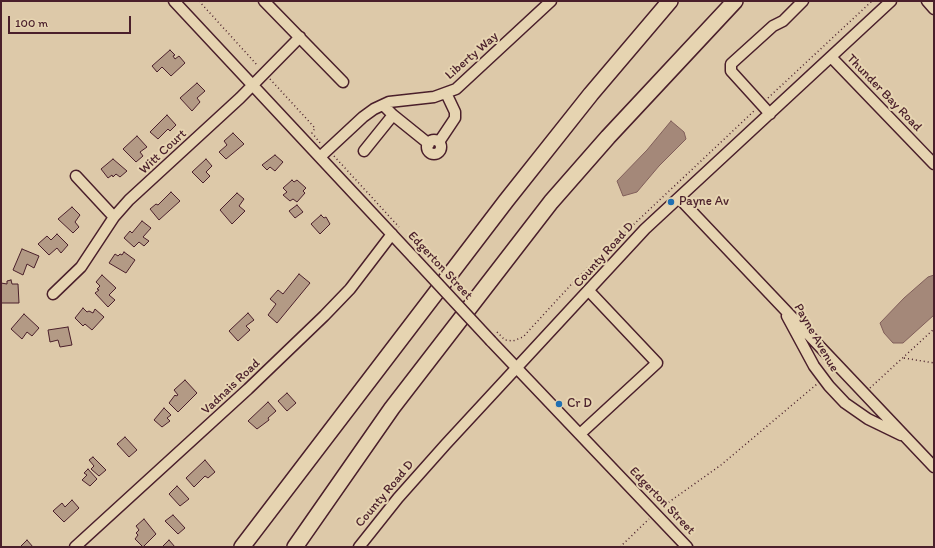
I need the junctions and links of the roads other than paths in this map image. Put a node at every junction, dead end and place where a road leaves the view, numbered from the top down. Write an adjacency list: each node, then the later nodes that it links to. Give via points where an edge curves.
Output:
1 (174, 1): 14 (street, Edgerton Street)
2 (264, 1): 11 (street)
3 (551, 1): 15 (street, Liberty Way, via 466,81)
4 (670, 1): 16 (highway)
5 (680, 1): 16 (highway)
6 (735, 1): 34 (highway, via 624,119 551,202 428,360)
7 (803, 1): 18 (street, via 731,64 731,71)
8 (891, 1): 12 (street, County Road D)
9 (927, 1): 10 (street)
10 (934, 9)
11 (300, 37): 13 (street); 14 (street, Witt Court)
12 (831, 57): 18 (street, County Road D); 22 (street, Thunder Bay Road)
13 (343, 82)
14 (253, 86): 21 (street, Edgerton Street); 25 (street, Witt Court, via 129,200)
15 (446, 93): 17 (street, Liberty Way); 19 (street, via 455,112 455,118 434,143)
16 (591, 94): 36 (highway, via 501,207)
17 (383, 105): 19 (street); 21 (street, Liberty Way, via 363,117)
18 (770, 114): 24 (street, County Road D)
19 (393, 115): 20 (street)
20 (364, 151)
21 (324, 153): 26 (street, Edgerton Street)
22 (934, 164)
23 (76, 176): 25 (street)
24 (679, 198): 27 (street, County Road D, via 645,229); 29 (street, Payne Avenue)
25 (114, 217): 28 (street, Witt Court, via 81,267)
26 (397, 232): 30 (street, Edgerton Street, bridge, via 414,258 494,336); 35 (street, Vadnais Road, via 324,316)
27 (589, 291): 30 (street, County Road D); 31 (street, via 657,363)
28 (54, 294)
29 (782, 305): 32 (street, Payne Avenue); 32 (street, Payne Avenue, via 814,366 844,403 868,419)
30 (516, 367): 31 (street, Edgerton Street); 39 (street, County Road D, via 398,498)
31 (580, 434): 40 (street, Edgerton Street)
32 (906, 438): 33 (street, Payne Avenue)
33 (934, 467)
34 (322, 506): 37 (highway); 38 (highway)
35 (75, 547)
36 (242, 547)
37 (285, 547)
38 (295, 547)
39 (359, 547)
40 (688, 547)

